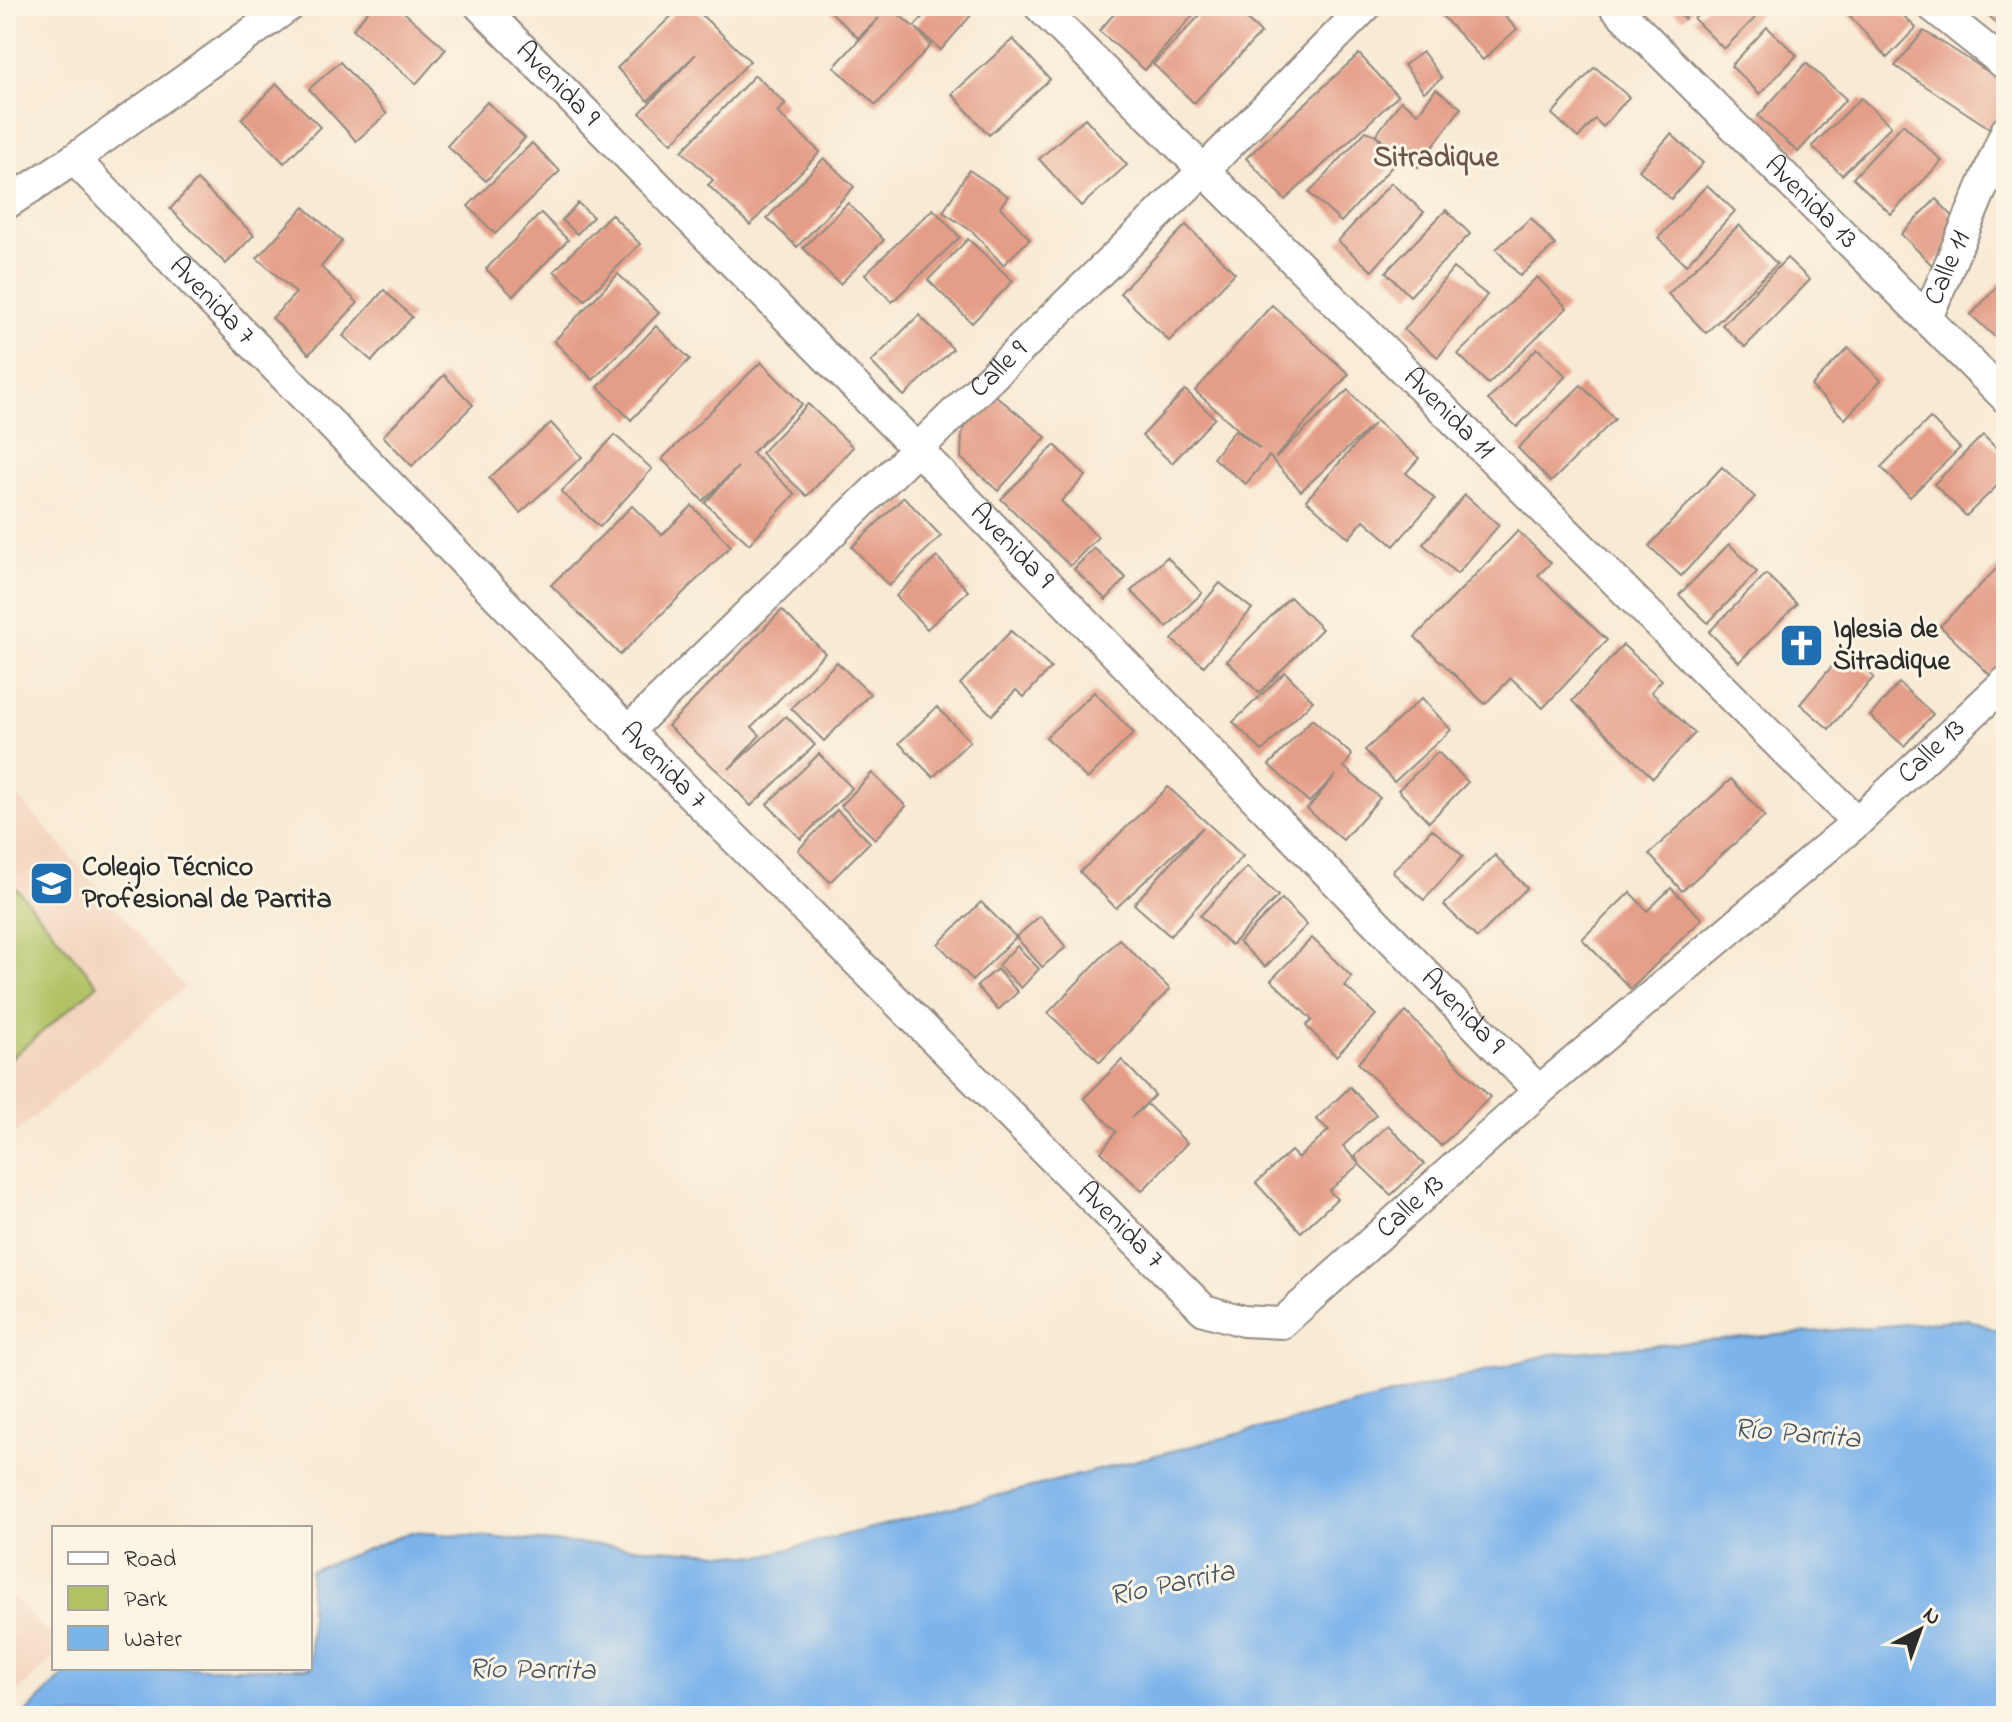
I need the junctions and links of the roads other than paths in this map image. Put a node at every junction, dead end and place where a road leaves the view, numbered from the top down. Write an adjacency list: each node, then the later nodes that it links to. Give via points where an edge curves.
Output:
1 (289, 6): 9 (street)
2 (480, 6): 14 (street, Avenida 9)
3 (1039, 6): 10 (street, Avenida 11)
4 (1366, 6): 10 (street, Calle 9)
5 (1614, 6): 12 (street, Avenida 13)
6 (1932, 6): 7 (street)
7 (2006, 65)
8 (2006, 131): 12 (street, Calle 11)
9 (74, 159): 11 (street); 16 (street, Avenida 7)
10 (1204, 170): 14 (street, Calle 9); 17 (street, Avenida 11)
11 (6, 204)
12 (1927, 318): 13 (street, Avenida 13)
13 (2006, 398)
14 (918, 450): 16 (street, Calle 9); 18 (street, Avenida 9)
15 (2006, 682): 17 (street, Calle 13)
16 (628, 731): 19 (street, Avenida 7, via 1204,1310 1243,1321)
17 (1857, 822): 18 (street, Calle 13)
18 (1539, 1091): 19 (street, Calle 13)
19 (1282, 1323)

